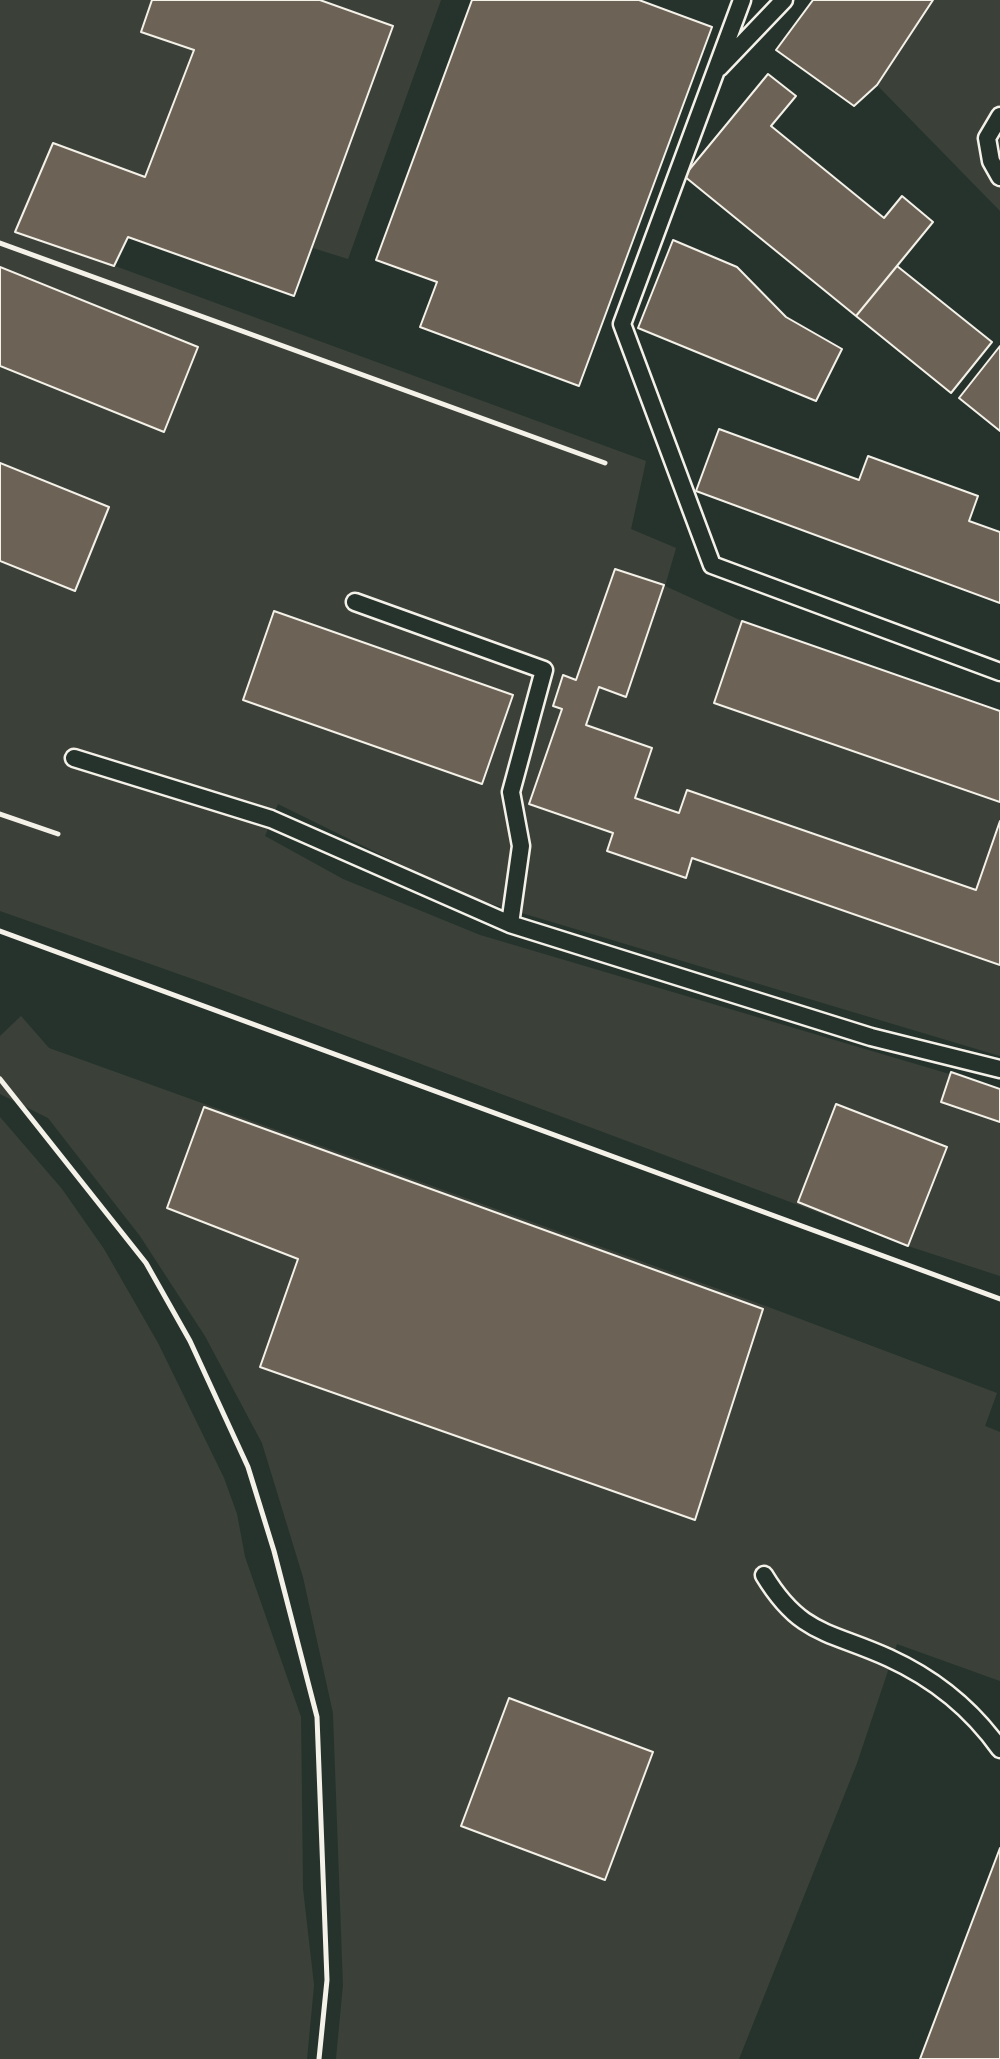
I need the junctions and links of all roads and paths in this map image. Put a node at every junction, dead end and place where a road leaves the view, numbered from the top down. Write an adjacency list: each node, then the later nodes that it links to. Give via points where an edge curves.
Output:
1 (742, 0): 3 (lane)
2 (784, 0): 3 (lane)
3 (715, 72): 7 (lane, via 622,324 712,565)
4 (1000, 116): 5 (lane, via 987,138)
5 (1000, 177)
6 (355, 602): 9 (lane, via 544,670 511,792 522,846)
7 (1000, 672)
8 (74, 758): 9 (lane, via 271,819)
9 (510, 924): 10 (lane, via 871,1037)
10 (1000, 1069)
11 (764, 1574): 12 (lane, via 794,1617 889,1658 939,1686 974,1715)
12 (1000, 1749)

